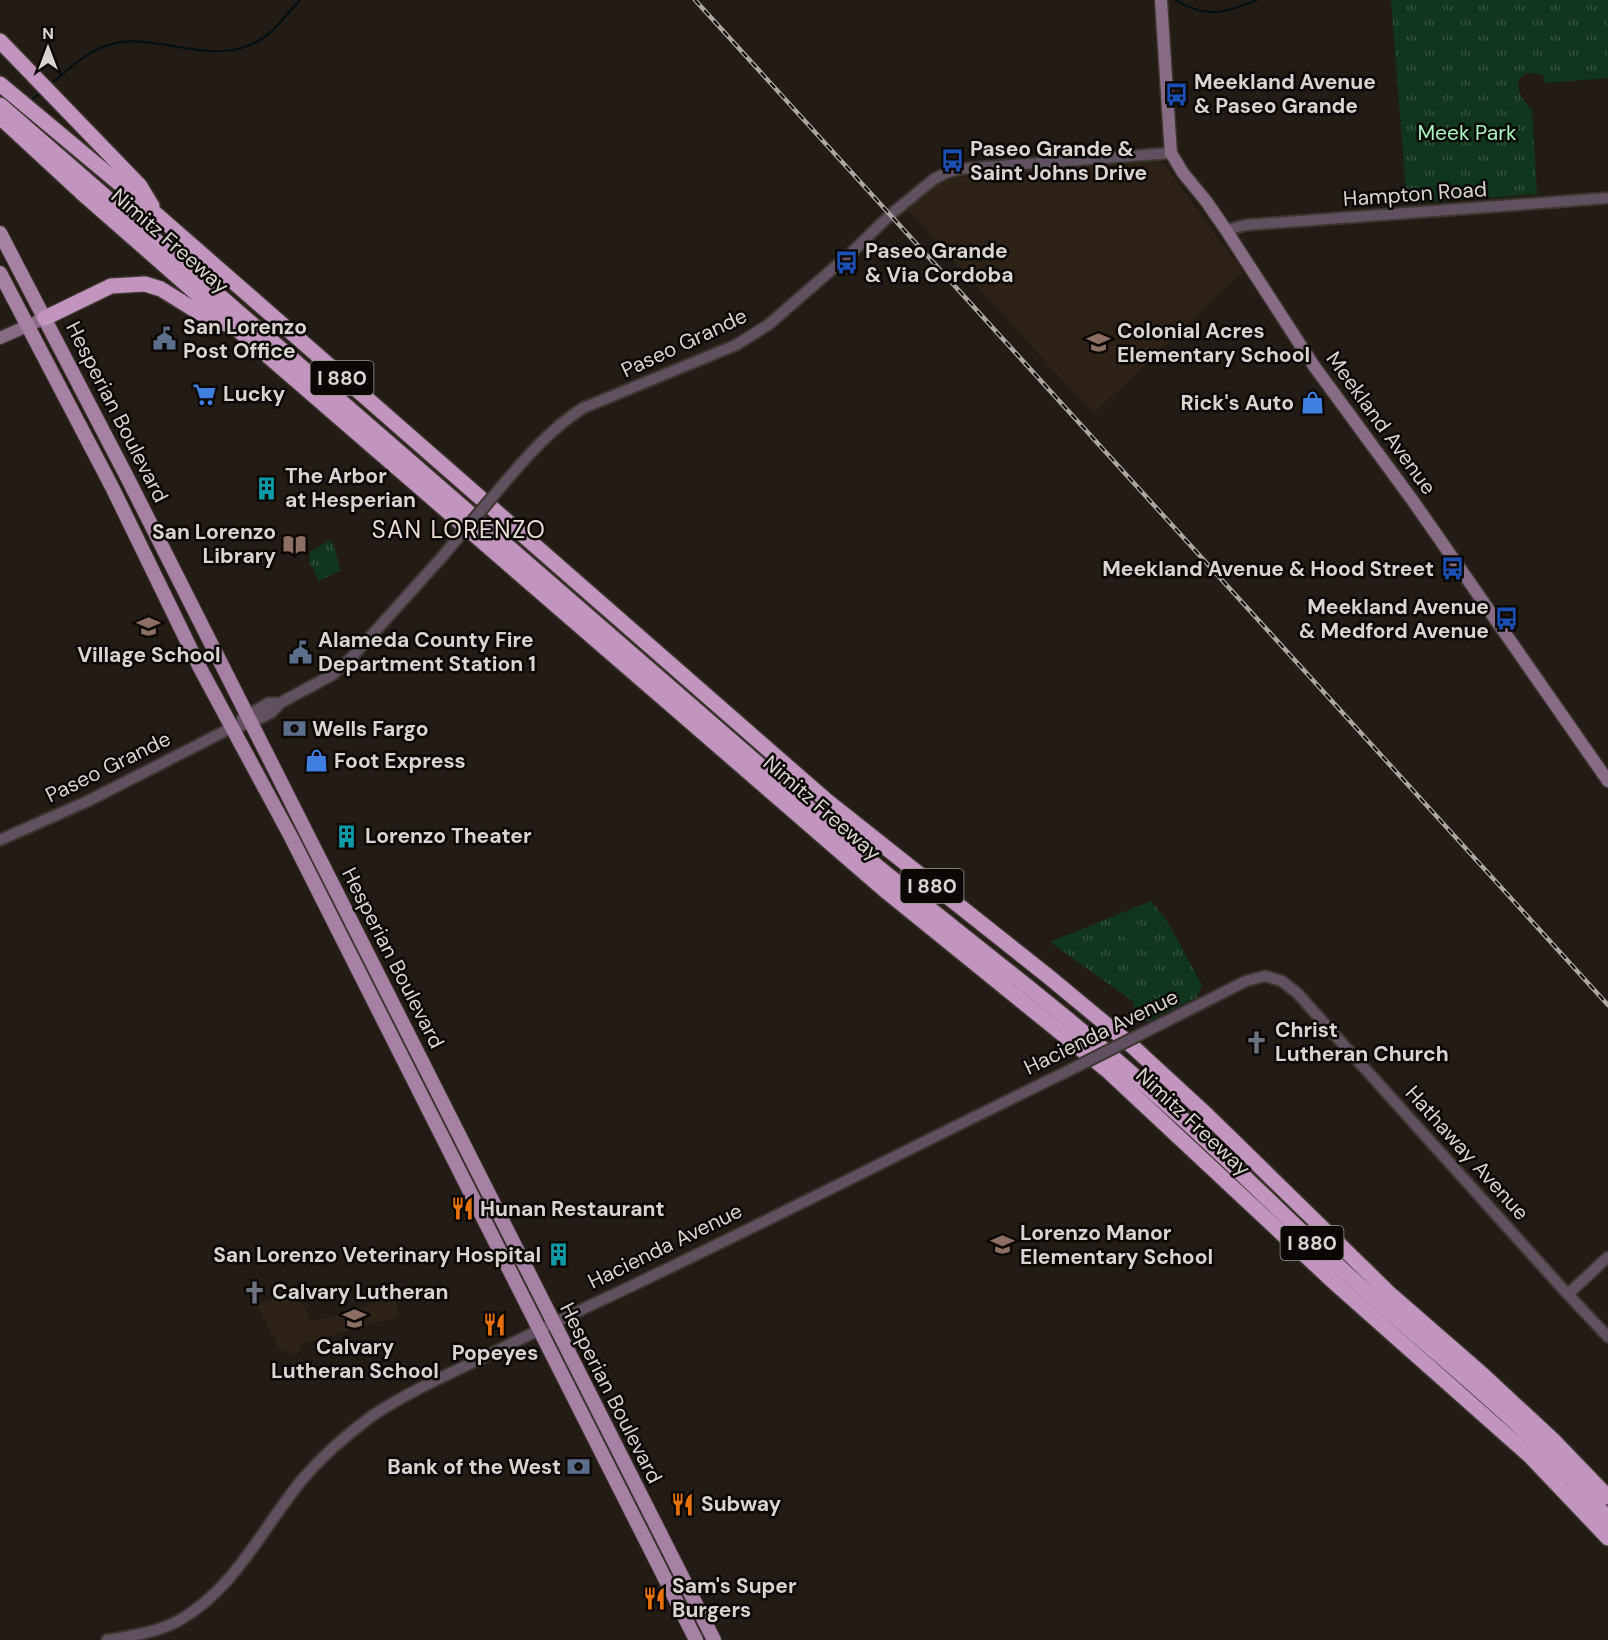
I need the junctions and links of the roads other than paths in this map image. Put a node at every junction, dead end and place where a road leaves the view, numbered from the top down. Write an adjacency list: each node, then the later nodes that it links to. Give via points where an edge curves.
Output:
1 (1161, 1): 6 (main road, Meekland Avenue)
2 (0, 41): 8 (highway, via 140,186)
3 (0, 84): 8 (highway, Nimitz Freeway / I 880)
4 (0, 105): 5 (highway, I 880)
5 (10, 127): 14 (highway, Nimitz Freeway / I 880); 20 (highway, I 880, via 856,849)
6 (1172, 153): 9 (main road, Meekland Avenue); 16 (street, Paseo Grande, bridge, via 966,169 934,179 768,325 736,345 583,408 562,422 342,668 280,703 272,712)
7 (1608, 198): 9 (street, Hampton Road, via 1246,225)
8 (157, 215): 33 (highway, Nimitz Freeway / I 880, via 826,801 1131,1045 1390,1294 1539,1426)
9 (1226, 230): 18 (main road, Meekland Avenue, via 1314,366)
10 (0, 232): 12 (main road, Hesperian Boulevard)
11 (0, 273): 13 (main road, Hesperian Boulevard)
12 (45, 318): 13 (main road); 14 (highway, via 111,286 146,284); 16 (main road, Hesperian Boulevard)
13 (27, 325): 15 (main road); 17 (main road, Hesperian Boulevard)
14 (237, 329): 22 (highway, Nimitz Freeway / I 880, via 887,892)
15 (0, 338)
16 (248, 718): 17 (street, Paseo Grande); 24 (main road, Hesperian Boulevard)
17 (233, 727): 19 (street, Paseo Grande, via 88,801); 23 (main road, Hesperian Boulevard)
18 (1608, 781)
19 (0, 840)
20 (1011, 973): 22 (highway); 34 (highway, I 880, via 1167,1104 1298,1230 1536,1442)
21 (1298, 994): 26 (street, Hathaway Avenue); 27 (street, Hacienda Avenue, bridge, via 1282,981 1265,976 1246,981)
22 (1025, 1002): 36 (highway, Nimitz Freeway / I 880, via 1108,1071 1321,1270 1531,1457)
23 (472, 1197): 24 (main road, via 486,1203); 28 (main road, Hesperian Boulevard)
24 (498, 1215): 27 (main road, Hesperian Boulevard)
25 (1608, 1257): 26 (street)
26 (1568, 1294): 29 (street, Hathaway Avenue)
27 (552, 1322): 28 (street, Hacienda Avenue); 31 (main road, Hesperian Boulevard)
28 (538, 1329): 30 (main road, Hesperian Boulevard); 37 (street, Hacienda Avenue, via 385,1408 346,1435 301,1481 225,1584 200,1606 157,1630)
29 (1608, 1337)
30 (587, 1426): 31 (main road, via 601,1438 616,1468); 32 (main road, Hesperian Boulevard)
31 (628, 1472): 35 (main road, Hesperian Boulevard)
32 (612, 1475): 35 (main road, via 621,1476 642,1515); 38 (main road, Hesperian Boulevard)
33 (1608, 1497)
34 (1608, 1519)
35 (656, 1528): 39 (main road, Hesperian Boulevard)
36 (1608, 1538)
37 (106, 1640)
38 (696, 1640)
39 (714, 1640)

